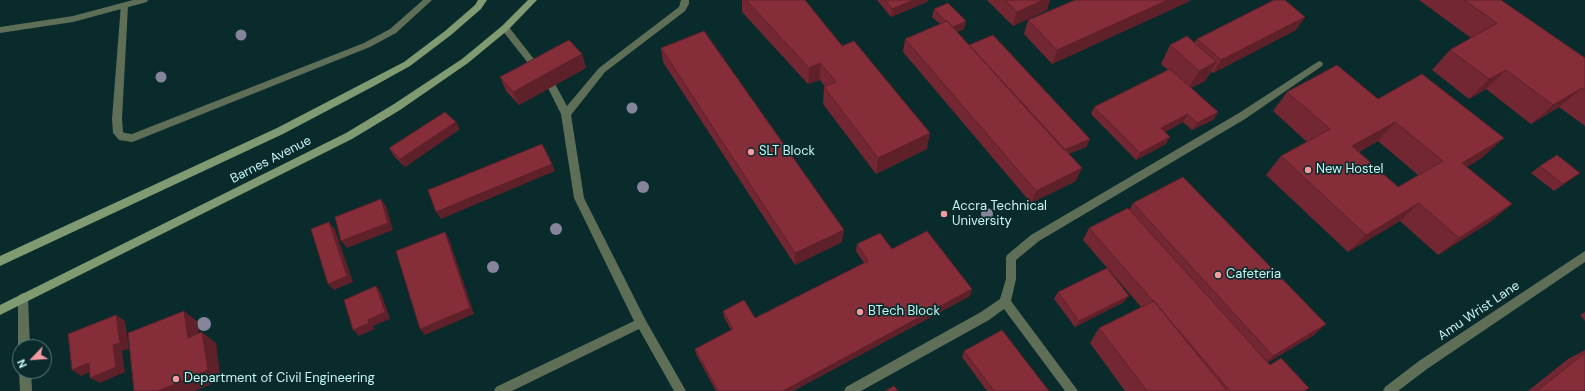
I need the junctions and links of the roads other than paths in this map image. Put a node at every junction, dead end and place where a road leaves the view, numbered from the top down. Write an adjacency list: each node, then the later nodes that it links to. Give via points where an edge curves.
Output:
1 (144, 0): 6 (street)
2 (428, 0): 6 (street, via 392,31 367,45 132,138 122,137 118,133 117,119)
3 (483, 0): 14 (main road, Barnes Avenue, via 448,33 407,64 371,84 280,131)
4 (533, 0): 7 (main road, Barnes Avenue)
5 (685, 0): 12 (street, via 682,9 602,70)
6 (124, 6): 8 (street, via 73,19)
7 (505, 28): 10 (street); 15 (main road, Barnes Avenue, via 466,61 348,136)
8 (0, 30)
9 (1318, 64): 16 (street, via 1242,116 1035,238 1012,258 1011,279)
10 (540, 72)
11 (552, 86): 12 (street)
12 (566, 114): 18 (street, via 579,198)
13 (1585, 256): 26 (street, Amu Wrist Lane, via 1423,365)
14 (0, 261)
15 (23, 298): 17 (main road, Barnes Avenue); 19 (street)
16 (1005, 302): 24 (street, via 985,316); 25 (street)
17 (0, 310)
18 (641, 322): 22 (street); 23 (street)
19 (24, 339)
20 (25, 379): 21 (street)
21 (26, 391)
22 (500, 391)
23 (680, 391)
24 (850, 391)
25 (1072, 391)
26 (1389, 391)

